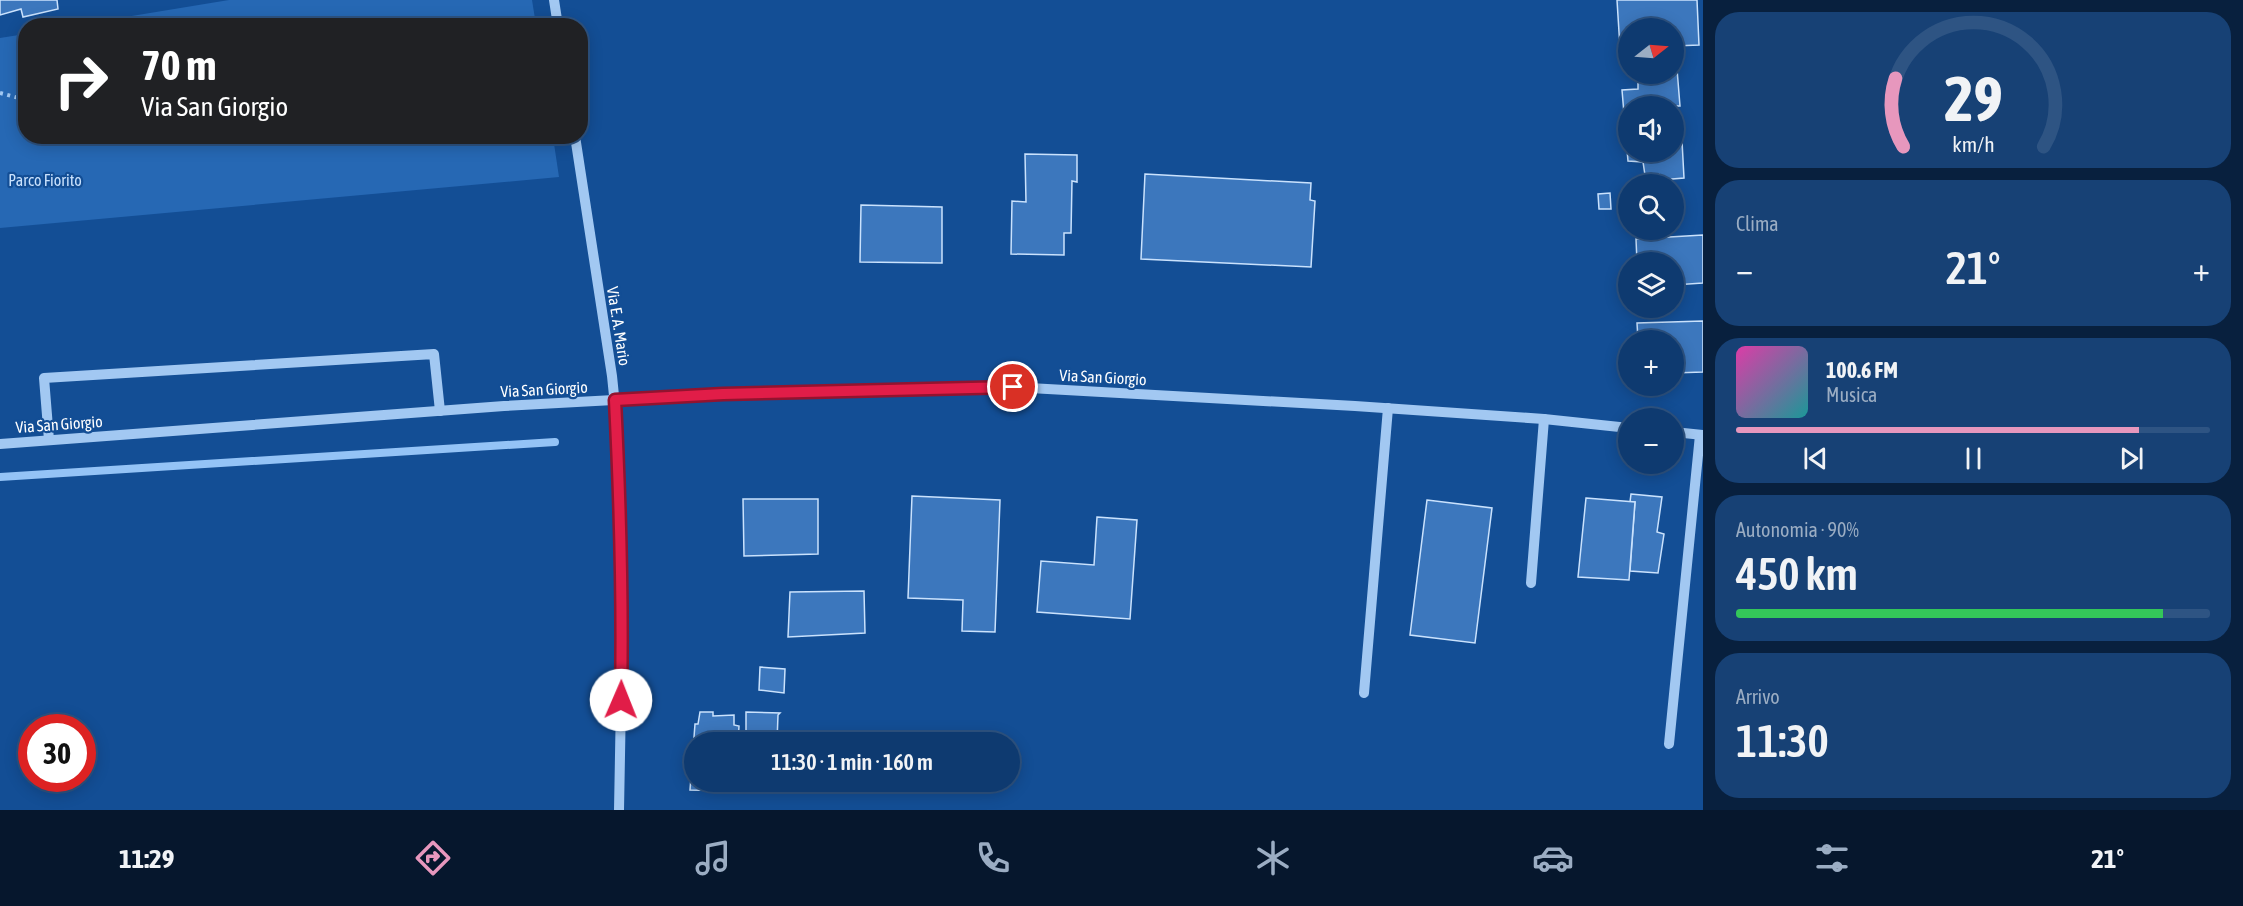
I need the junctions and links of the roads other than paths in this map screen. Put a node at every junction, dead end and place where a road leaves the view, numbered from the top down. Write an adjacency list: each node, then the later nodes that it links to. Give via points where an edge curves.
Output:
1 (554, 0): 2 (street)
2 (557, 18)
3 (576, 144): 4 (street, Via E. A. Mario)
4 (615, 400): 5 (street, Via San Giorgio, via 1013,387); 6 (street, Via San Giorgio); 16 (street, Via E. A. Mario, via 623,591)
5 (1388, 408): 7 (street, Via San Giorgio); 14 (street)
6 (440, 411): 11 (street, Via San Giorgio); 11 (street, via 434,354 44,378)
7 (1544, 419): 8 (street, Via San Giorgio); 13 (street)
8 (1618, 427)
9 (1684, 433): 10 (street)
10 (1702, 435): 15 (street)
11 (49, 440): 12 (street, Via San Giorgio)
12 (0, 444)
13 (1531, 583)
14 (1364, 693)
15 (1670, 744)
16 (619, 810)

